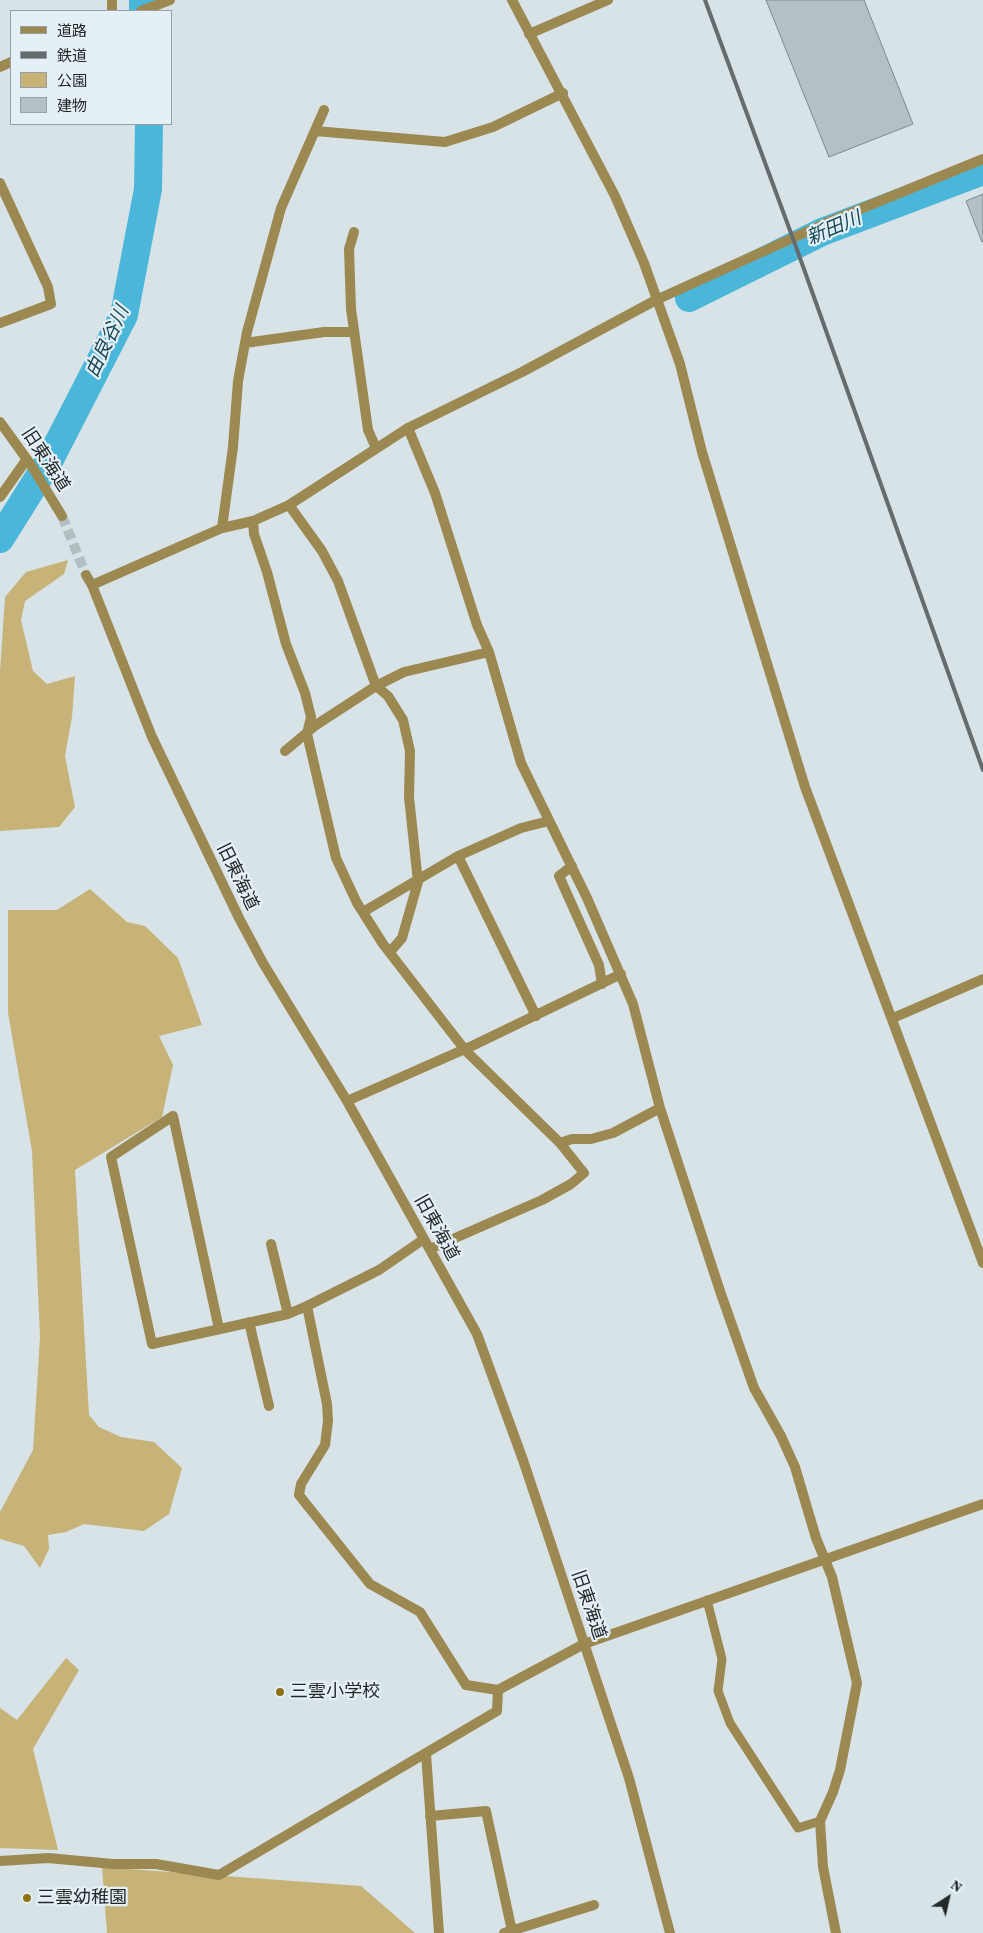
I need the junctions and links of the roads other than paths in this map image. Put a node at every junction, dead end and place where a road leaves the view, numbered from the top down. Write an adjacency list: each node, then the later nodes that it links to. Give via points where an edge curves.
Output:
1 (170, 0): 4 (street)
2 (512, 0): 5 (street)
3 (608, 0): 5 (street)
4 (144, 10)
5 (529, 34): 6 (street)
6 (562, 93): 8 (street, via 493,127 445,142); 12 (street, via 615,196)
7 (324, 110): 8 (street)
8 (315, 131): 15 (street, via 281,208)
9 (983, 159): 12 (street, via 826,223)
10 (0, 183): 13 (street, via 48,288 51,304)
11 (354, 232): 14 (street, via 349,248)
12 (656, 300): 17 (street, via 522,372); 41 (street, via 680,364 702,452 805,787)
13 (0, 323)
14 (354, 332): 15 (street, via 324,332); 18 (street, via 368,430)
15 (245, 343): 24 (street)
16 (0, 422): 19 (street, 旧東海道)
17 (408, 428): 18 (street); 27 (street, via 435,493 477,625)
18 (376, 448): 21 (street)
19 (29, 462): 20 (street); 22 (street, 旧東海道)
20 (0, 497)
21 (289, 505): 23 (street); 28 (street, via 322,551 338,581)
22 (62, 516)
23 (253, 521): 24 (street); 29 (street, via 286,644 305,693 311,717)
24 (222, 528): 26 (street)
25 (86, 575): 26 (street, 旧東海道)
26 (92, 585): 43 (street, 旧東海道, via 152,736 238,918)
27 (489, 652): 28 (street, via 404,672); 31 (street, via 521,763)
28 (376, 686): 29 (street); 34 (street, via 388,696 403,720 410,752 409,797)
29 (307, 734): 30 (street); 35 (street, via 336,858)
30 (285, 751)
31 (549, 820): 32 (street, via 521,828); 33 (street)
32 (458, 856): 34 (street); 40 (street)
33 (572, 866): 37 (street); 39 (street, via 559,876 599,965)
34 (418, 882): 35 (street); 36 (street, via 402,938)
35 (363, 912): 36 (street)
36 (390, 952): 42 (street)
37 (621, 974): 39 (street); 44 (street, via 633,1004)
38 (983, 979): 41 (street)
39 (602, 984): 40 (street)
40 (536, 1016): 42 (street)
41 (893, 1018): 49 (street)
42 (465, 1050): 43 (street); 45 (street)
43 (346, 1101): 46 (street, 旧東海道)
44 (660, 1108): 45 (street, via 613,1133); 56 (street, via 754,1388 795,1467)
45 (560, 1143): 48 (street, via 584,1173 571,1184)
46 (424, 1239): 48 (street, 旧東海道); 50 (street, via 379,1270)
47 (271, 1244): 51 (street)
48 (430, 1250): 58 (street, 旧東海道, via 476,1334 517,1442)
49 (983, 1263)
50 (307, 1306): 51 (street); 59 (street, via 328,1421 325,1445 301,1484 299,1495 370,1584 420,1612 466,1684)
51 (288, 1314): 52 (street)
52 (249, 1322): 53 (street); 54 (street)
53 (219, 1329): 53 (street, via 152,1344 111,1157 173,1116)
54 (269, 1406)
55 (983, 1504): 56 (street)
56 (824, 1560): 57 (street); 62 (street, via 832,1577 857,1684 840,1770)
57 (707, 1600): 58 (street); 62 (lane, via 722,1659 718,1691 730,1723 798,1828)
58 (584, 1644): 59 (street); 67 (street, 旧東海道, via 629,1778)
59 (498, 1690): 60 (street, via 497,1711)
60 (426, 1754): 61 (street); 63 (street, via 219,1875 156,1864 48,1858)
61 (430, 1816): 65 (street, via 486,1811); 66 (street)
62 (820, 1821): 68 (street, via 823,1867)
63 (0, 1861)
64 (594, 1905): 65 (street)
65 (508, 1932)
66 (439, 1933)
67 (670, 1933)
68 (836, 1933)

